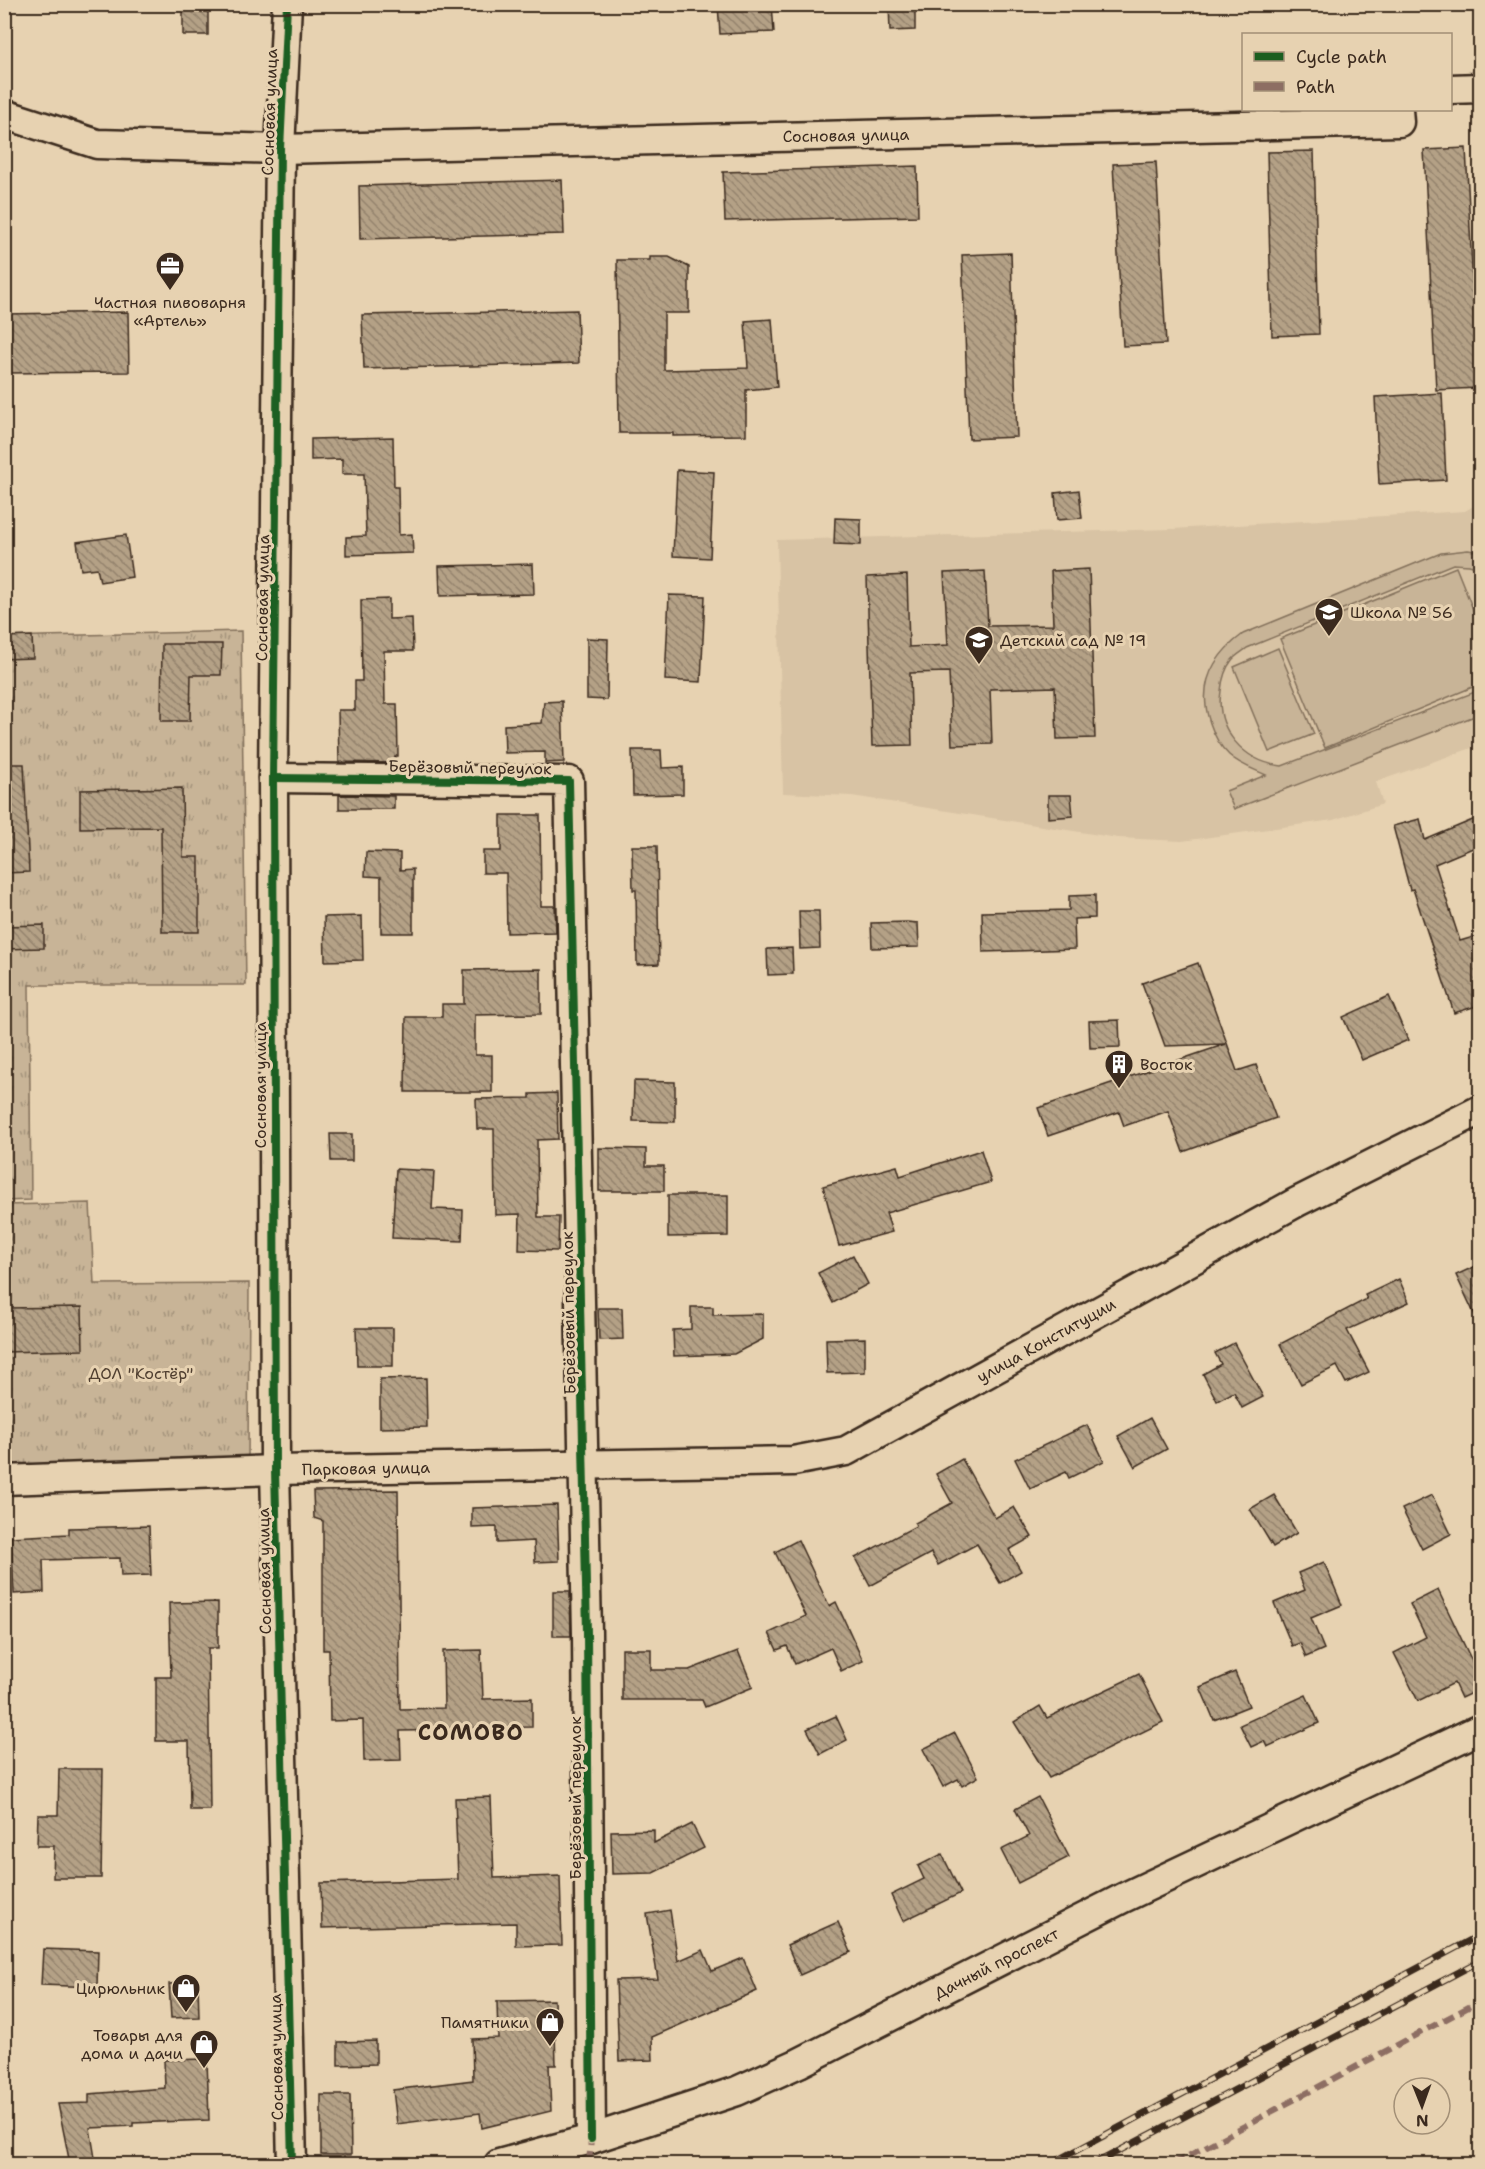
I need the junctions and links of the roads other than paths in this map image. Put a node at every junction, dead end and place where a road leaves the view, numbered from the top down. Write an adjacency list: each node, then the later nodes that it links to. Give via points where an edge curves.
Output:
1 (287, 4): 6 (street, Сосновая улица)
2 (1480, 88): 3 (street)
3 (1452, 89)
4 (1398, 111): 6 (street, Сосновая улица, via 1399,122)
5 (4, 114): 6 (street, Сосновая улица, via 97,144)
6 (280, 149): 7 (street, Сосновая улица)
7 (273, 778): 9 (street, Берёзовый переулок, via 569,781); 10 (street, Сосновая улица)
8 (1480, 1110): 9 (street, улица Конституции, via 1296,1202 846,1451 793,1461)
9 (584, 1464): 10 (street, Парковая улица); 13 (street, Берёзовый переулок)
10 (275, 1470): 11 (street, Парковая улица); 14 (street, Сосновая улица)
11 (4, 1480)
12 (1480, 1729): 13 (street, Дачный проспект, via 1123,1898 799,2063 737,2091)
13 (591, 2139): 15 (street, Дачный проспект)
14 (292, 2164)
15 (499, 2164)

